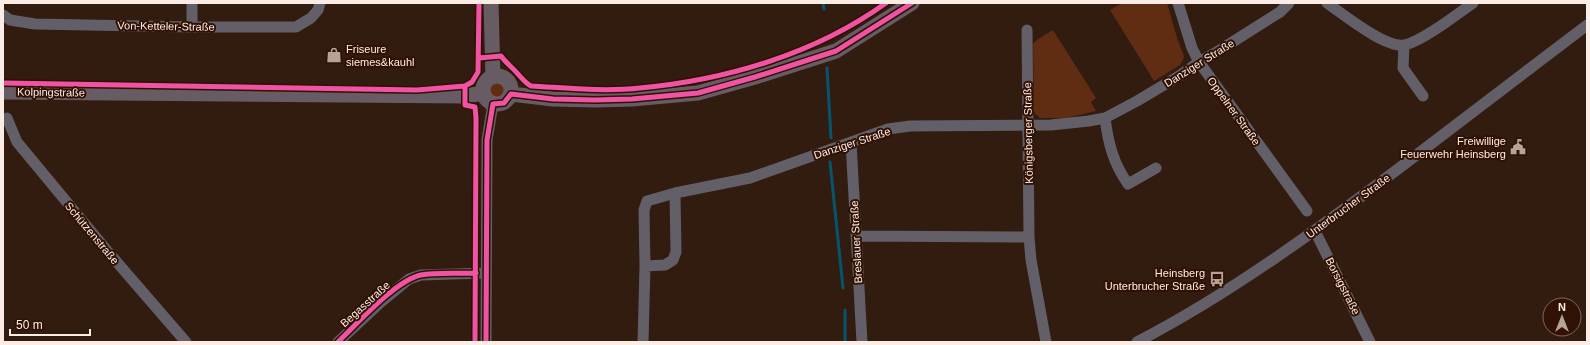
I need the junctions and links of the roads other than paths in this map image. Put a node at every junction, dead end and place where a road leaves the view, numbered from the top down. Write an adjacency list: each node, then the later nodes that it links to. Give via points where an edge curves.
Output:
1 (192, 3): 11 (street)
2 (320, 3): 11 (street, Von-Ketteler-Straße, via 312,18 296,27)
3 (491, 3): 15 (main road)
4 (912, 3): 18 (main road, via 836,51 698,93 595,100)
5 (1178, 3): 14 (street, Oppelner Straße)
6 (1289, 3): 14 (street, Danziger Straße, via 1280,12)
7 (1328, 3): 13 (street, via 1380,39)
8 (1473, 3): 13 (street, via 1419,39)
9 (3, 16): 11 (street, Von-Ketteler-Straße, via 21,23)
10 (1587, 25): 28 (street, Unterbrucher Straße)
11 (192, 28)
12 (1027, 30): 23 (street, Königsberger Straße)
13 (1404, 45): 19 (street, via 1403,68)
14 (1199, 62): 22 (street, Danziger Straße); 27 (street, Oppelner Straße)
15 (493, 77): 17 (main road, via 484,84); 18 (main road, via 500,76 507,80 511,87)
16 (3, 92): 17 (main road, Kolpingstraße, via 457,96)
17 (483, 93): 20 (main road, via 486,100)
18 (510, 94): 20 (main road, via 504,103)
19 (1423, 96)
20 (493, 104): 32 (street, via 487,140)
21 (7, 118): 33 (street, Schützenstraße, via 17,142)
22 (1106, 118): 23 (street, Danziger Straße); 25 (street, via 1113,157 1128,184)
23 (1028, 125): 24 (street, Danziger Straße, via 910,126 888,129); 30 (street, Königsberger Straße)
24 (851, 142): 26 (street, Danziger Straße, via 750,178); 29 (street, Breslauer Straße)
25 (1156, 168)
26 (675, 193): 31 (street, Danziger Straße, via 646,201); 31 (street, via 676,252 673,260 665,264)
27 (1306, 211)
28 (1314, 231): 39 (street, Unterbrucher Straße, via 1194,310); 40 (street, Borsigstraße)
29 (856, 236): 30 (street); 37 (street, Breslauer Straße)
30 (1029, 237): 38 (street, Königsberger Straße)
31 (645, 266): 36 (street, Danziger Straße)
32 (486, 273): 34 (street, Begasstraße, via 422,275 409,279); 35 (street)
33 (186, 342)
34 (338, 342)
35 (486, 342)
36 (643, 342)
37 (862, 342)
38 (1046, 342)
39 (1137, 342)
40 (1370, 342)

